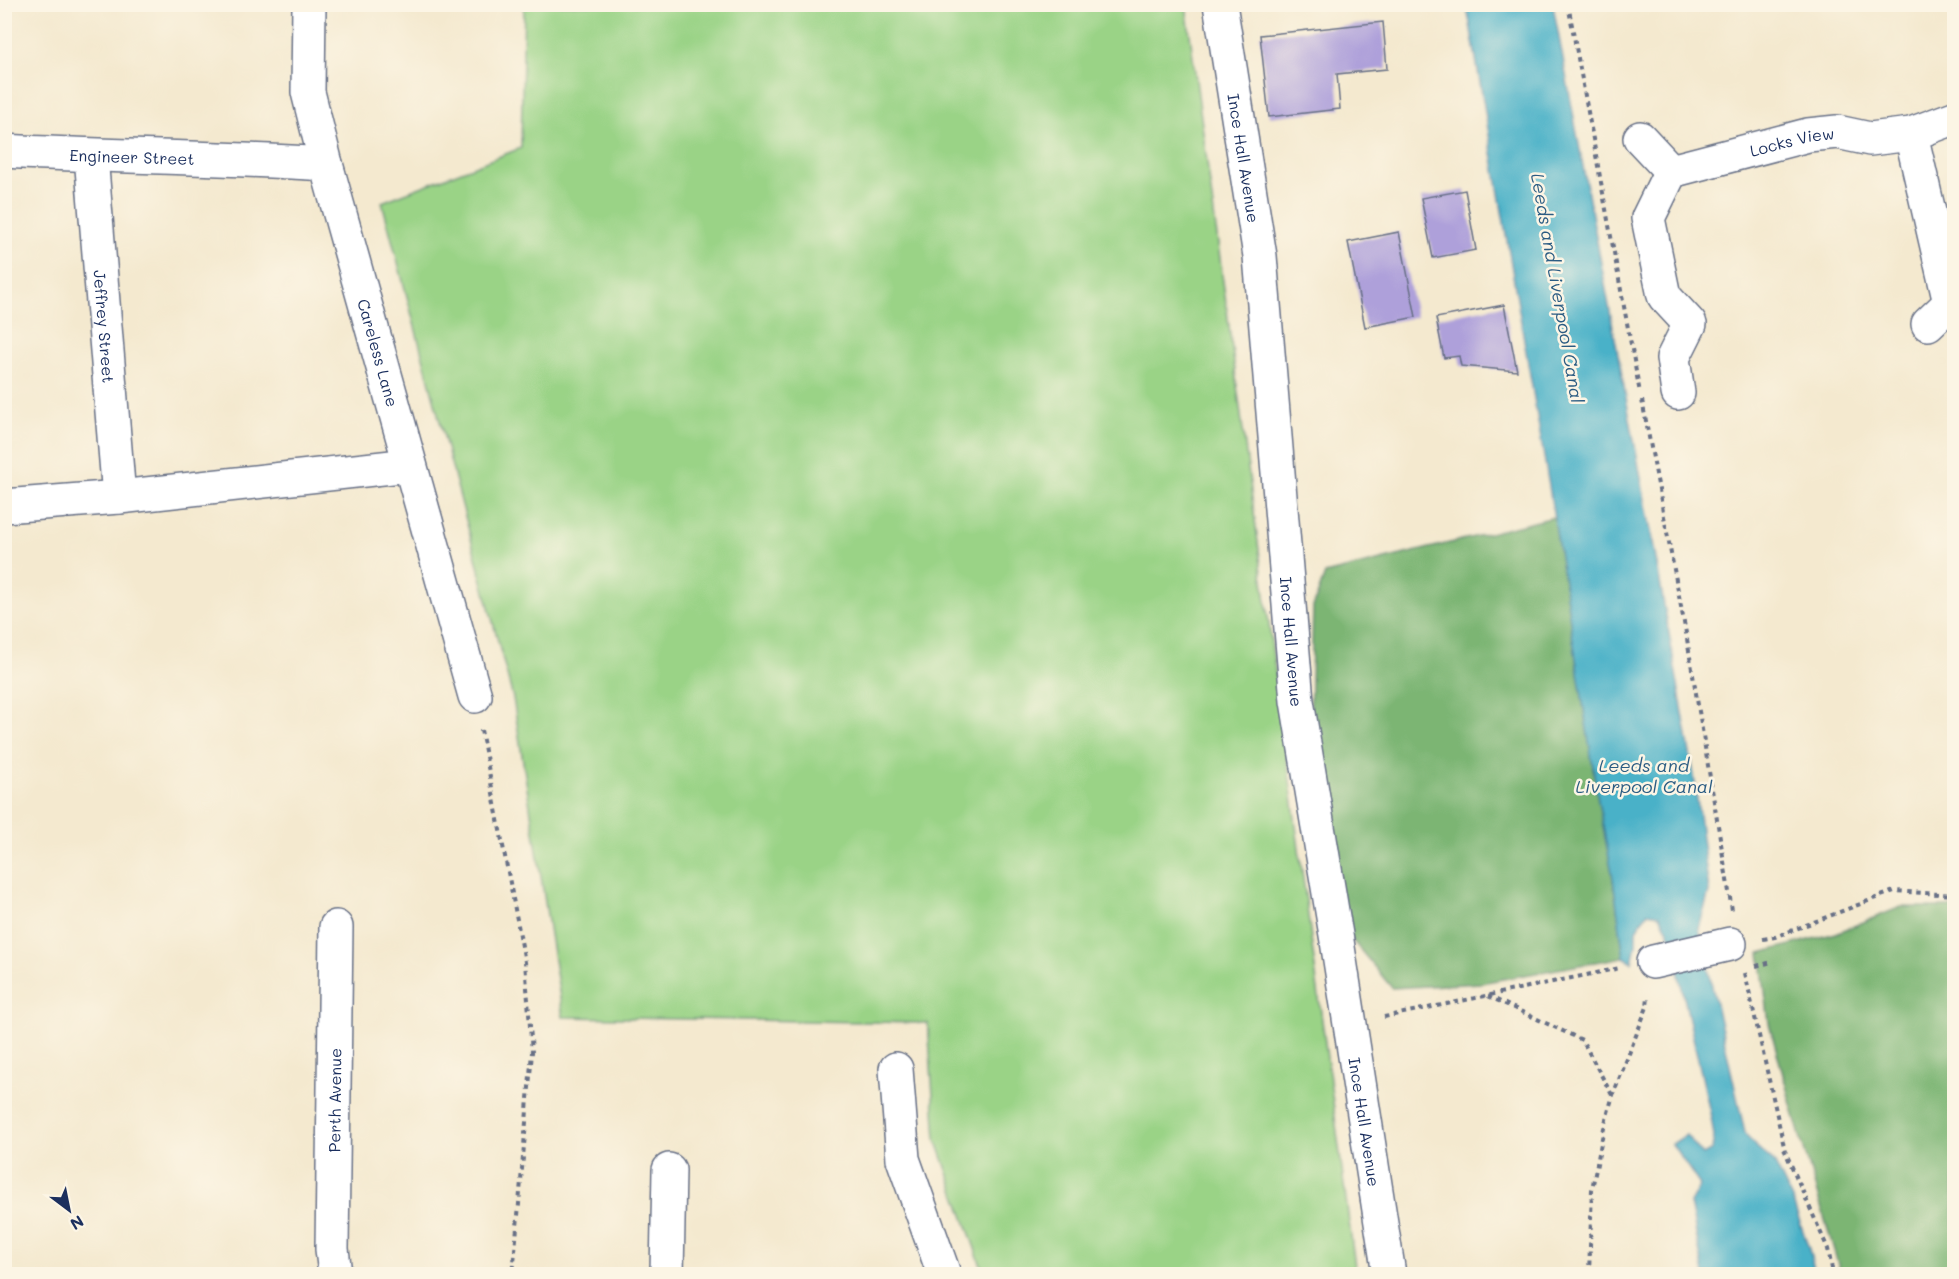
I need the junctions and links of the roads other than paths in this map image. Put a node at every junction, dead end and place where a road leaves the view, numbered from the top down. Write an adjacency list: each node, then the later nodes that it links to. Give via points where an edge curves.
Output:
1 (309, 4): 8 (street, Careless Lane, via 308,92)
2 (1220, 4): 24 (street, Ince Hall Avenue, via 1260,256 1297,701)
3 (1954, 118): 4 (street, Locks View)
4 (1911, 134): 9 (street, Locks View, via 1870,139 1837,132 1808,135); 10 (street)
5 (1640, 138): 9 (street)
6 (4, 150): 7 (street, Engineer Street)
7 (91, 156): 8 (street, Engineer Street); 13 (street, Jeffrey Street)
8 (326, 164): 12 (street, Careless Lane)
9 (1671, 171): 11 (street, via 1648,218 1664,296 1690,324 1673,358)
10 (1944, 310)
11 (1678, 393)
12 (410, 465): 13 (street); 15 (street, Careless Lane)
13 (119, 497): 14 (street)
14 (4, 506)
15 (475, 696)
16 (336, 927): 21 (street, Perth Avenue, via 332,1249)
17 (1734, 944): 18 (street)
18 (1653, 962)
19 (896, 1069): 23 (street, via 903,1159)
20 (669, 1170): 22 (street)
21 (335, 1275)
22 (667, 1275)
23 (944, 1275)
24 (1389, 1275)

